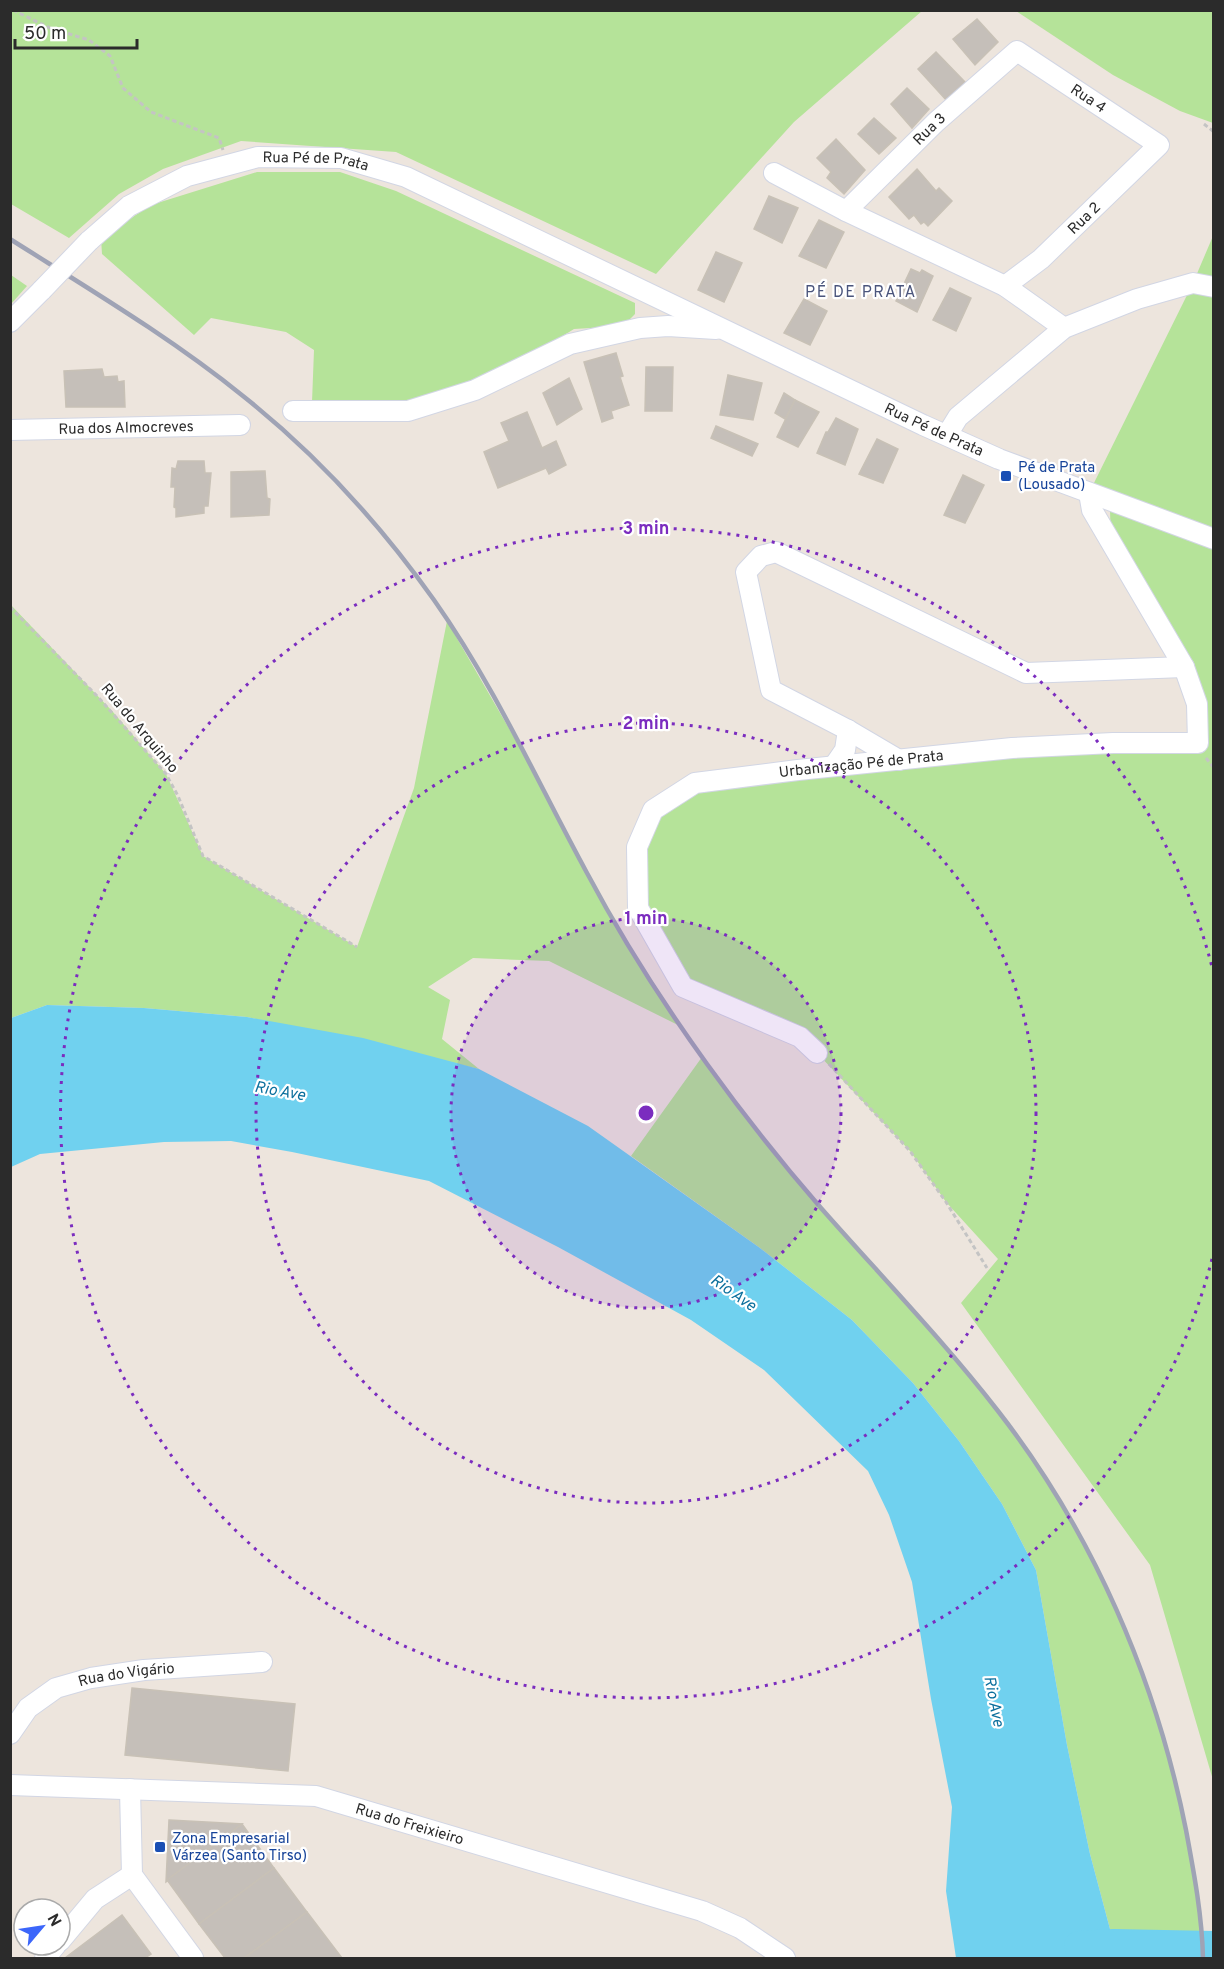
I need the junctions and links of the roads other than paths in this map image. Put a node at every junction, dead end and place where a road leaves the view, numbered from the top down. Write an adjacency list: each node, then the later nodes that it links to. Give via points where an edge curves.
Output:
1 (1017, 51): 2 (street, Rua 4); 4 (street, Rua 3, via 936,122)
2 (1159, 145): 5 (street, Rua 2, via 1041,259)
3 (774, 173): 4 (street)
4 (846, 211): 5 (street)
5 (1005, 286): 10 (street)
6 (1214, 287): 10 (street, via 1193,283 1137,299)
7 (650, 293): 8 (street, Rua Pé de Prata, bridge, via 406,177 341,158 258,157 187,176 129,206); 9 (street, via 654,303 652,314); 11 (street, Rua Pé de Prata)
8 (10, 322)
9 (640, 328): 11 (street, Rua Pé de Prata); 12 (street, Rua Pé de Prata, via 570,344 475,390 408,411)
10 (1064, 328): 15 (street, via 958,417)
11 (729, 331): 15 (street, Rua Pé de Prata)
12 (293, 411)
13 (240, 425): 14 (street, Rua dos Almocreves)
14 (10, 430)
15 (947, 435): 16 (street, Rua Pé de Prata)
16 (1089, 493): 17 (street, Rua Pé de Prata); 19 (street, Urbanização Pé de Prata, via 1092,510)
17 (1113, 502): 18 (street, Rua Pé de Prata); 19 (street)
18 (1214, 539)
19 (1111, 542): 20 (street, Urbanização Pé de Prata)
20 (1184, 667): 21 (street, via 1026,673 776,552 761,556 746,572 771,690); 22 (street, Urbanização Pé de Prata, via 1197,704 1198,743 1012,748)
21 (848, 730): 22 (street); 23 (street, via 845,750)
22 (899, 760): 23 (street, Urbanização Pé de Prata)
23 (834, 766): 24 (street, Urbanização Pé de Prata, via 694,783 652,810 637,847 638,908 683,987 800,1037)
24 (817, 1053)
25 (262, 1662): 26 (street, Rua do Vigário, via 144,1670 91,1678 56,1688 28,1708)
26 (10, 1734)
27 (10, 1785): 28 (street, Rua do Freixieiro)
28 (130, 1789): 29 (street); 32 (street, Rua do Freixieiro, via 316,1796 702,1911 740,1928)
29 (132, 1875): 30 (street, via 95,1899); 31 (street)
30 (72, 1927)
31 (193, 1959)
32 (785, 1959)

